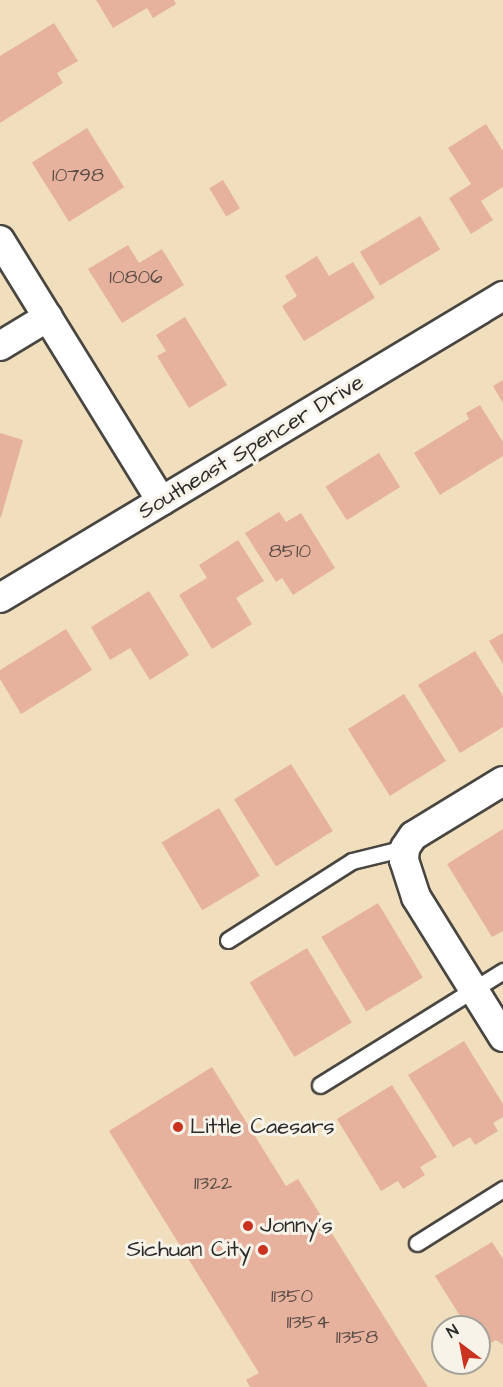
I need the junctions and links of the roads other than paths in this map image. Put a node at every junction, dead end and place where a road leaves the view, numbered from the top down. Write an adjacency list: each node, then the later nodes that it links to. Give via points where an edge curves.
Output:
1 (0, 240): 3 (street)
2 (503, 296): 5 (street, Southeast Spencer Drive)
3 (48, 317): 4 (street); 5 (street)
4 (0, 346)
5 (161, 501): 6 (street, Southeast Spencer Drive)
6 (0, 598)
7 (503, 781): 8 (street, via 413,836)
8 (405, 848): 9 (lane, via 352,861); 11 (street, via 404,860 416,897)
9 (228, 940)
10 (503, 971): 11 (lane)
11 (473, 989): 12 (street); 13 (lane)
12 (503, 1037)
13 (320, 1085)
14 (503, 1189): 15 (lane)
15 (417, 1243)

